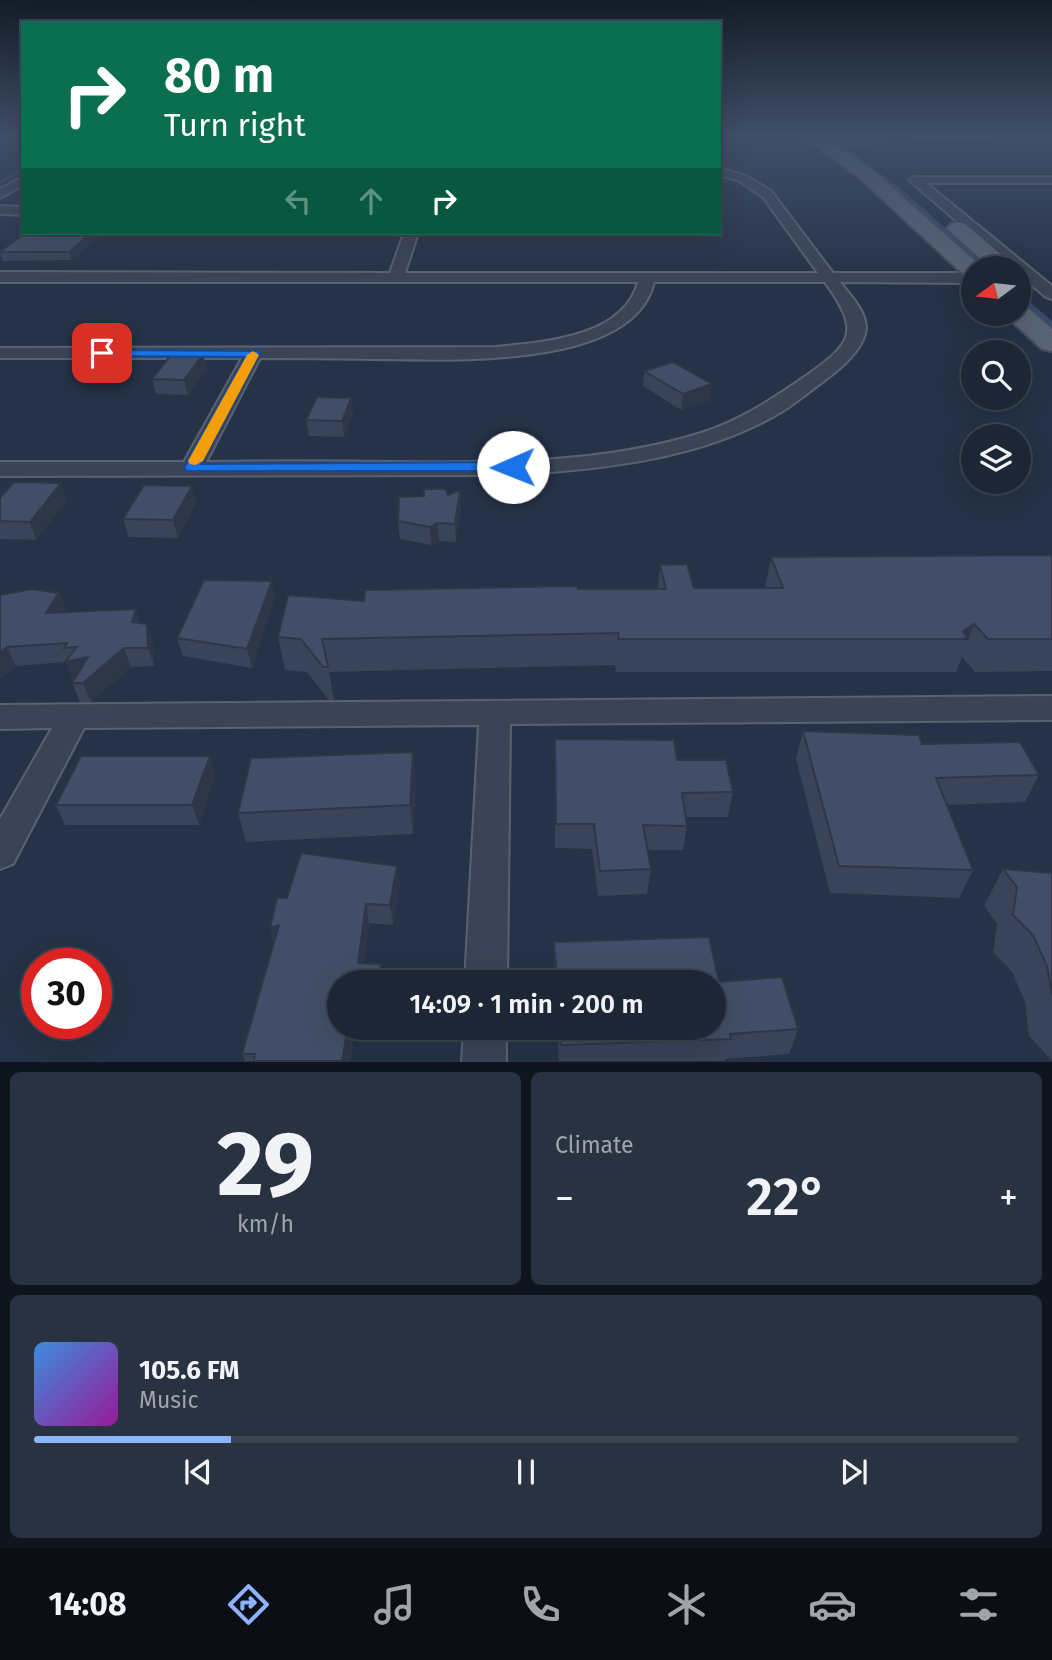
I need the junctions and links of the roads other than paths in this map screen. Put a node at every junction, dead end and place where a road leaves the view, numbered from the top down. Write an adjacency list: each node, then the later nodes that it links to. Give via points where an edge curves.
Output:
1 (17, 184): 6 (street)
2 (751, 184): 17 (street, via 767,194)
3 (877, 184): 12 (main road)
4 (910, 184): 10 (main road)
5 (919, 184): 11 (street)
6 (0, 194)
7 (0, 211): 8 (street)
8 (21, 211)
9 (410, 235): 16 (street)
10 (999, 256)
11 (1001, 256)
12 (961, 260)
13 (0, 277): 16 (street)
14 (647, 278): 16 (street); 17 (street); 25 (street, via 645,293 627,315 588,336 543,347 463,353)
15 (961, 278): 17 (street)
16 (395, 279)
17 (831, 279): 26 (street, via 852,309 857,330 850,345 806,388 769,412 710,437 652,452 552,465)
18 (1031, 281): 20 (street)
19 (1031, 284): 21 (main road)
20 (1052, 294)
21 (1052, 308)
22 (1031, 324): 23 (main road)
23 (1052, 343)
24 (0, 353): 25 (street)
25 (254, 353): 26 (street)
26 (192, 468): 27 (street)
27 (0, 469)
28 (1052, 708): 29 (street)
29 (495, 713): 31 (street); 33 (street)
30 (0, 717): 31 (street)
31 (74, 717): 32 (street)
32 (0, 853)
33 (486, 970)
34 (485, 1040): 35 (street)
35 (484, 1062)

